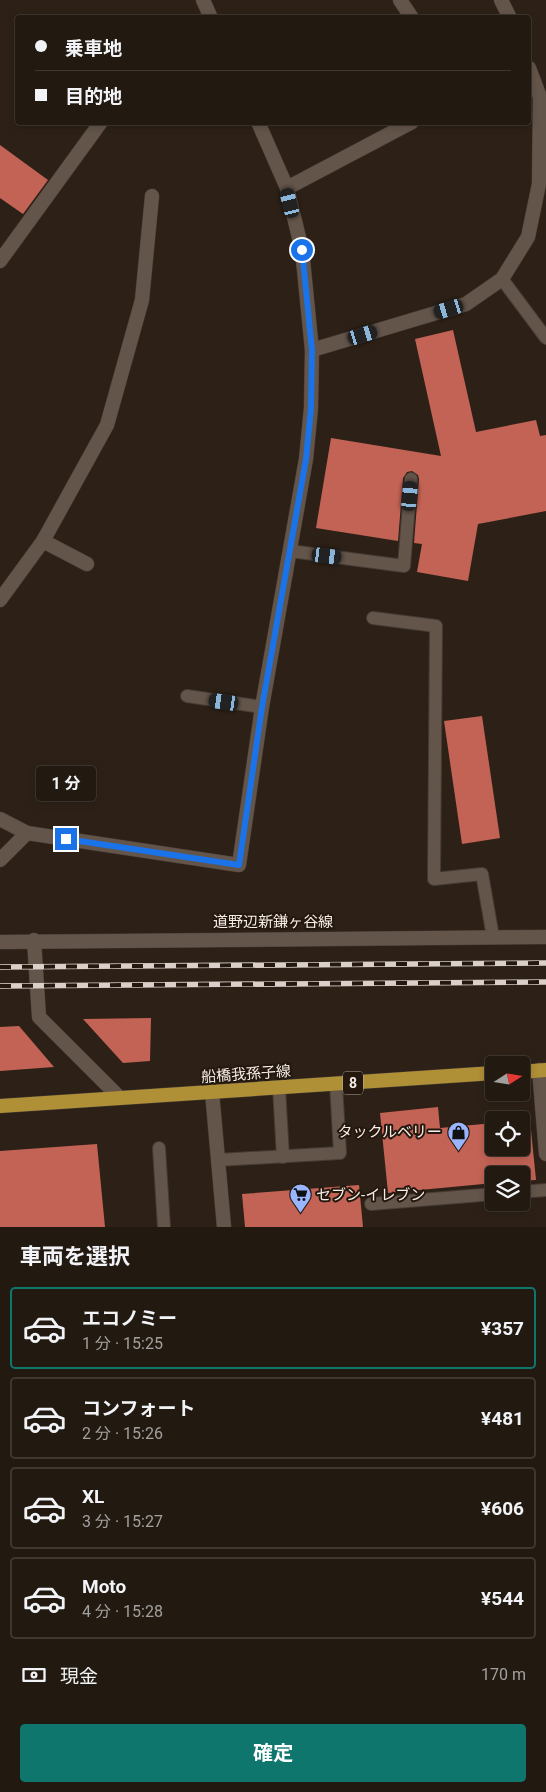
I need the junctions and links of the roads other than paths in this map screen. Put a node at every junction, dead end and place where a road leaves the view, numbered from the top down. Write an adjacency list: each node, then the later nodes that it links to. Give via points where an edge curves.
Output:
1 (203, 0): 4 (street)
2 (400, 0): 5 (street)
3 (502, 0): 6 (street)
4 (210, 15)
5 (410, 15)
6 (509, 15)
7 (531, 73): 11 (street, via 540,97)
8 (99, 125): 14 (street)
9 (259, 125): 12 (street)
10 (406, 125): 12 (street)
11 (542, 186): 15 (street, via 528,238)
12 (287, 188): 17 (street, via 302,250)
13 (152, 196): 19 (street, via 142,300 107,425)
14 (0, 262)
15 (502, 278): 16 (lane); 17 (street, via 466,304)
16 (546, 338)
17 (312, 350): 20 (street, via 306,459)
18 (411, 479): 20 (lane, via 404,566)
19 (43, 541): 21 (street); 22 (street)
20 (290, 551): 26 (street)
21 (87, 564)
22 (5, 583): 23 (street)
23 (0, 600)
24 (373, 618): 30 (lane, via 436,626 434,879 482,874)
25 (187, 696): 26 (lane)
26 (262, 707): 28 (street, via 239,865)
27 (0, 819): 28 (street)
28 (27, 833): 29 (street)
29 (0, 860)
30 (493, 937): 31 (street, 道野辺新鎌ヶ谷線); 32 (street, 道野辺新鎌ヶ谷線)
31 (546, 937)
32 (34, 940): 33 (street, 道野辺新鎌ヶ谷線); 39 (street, via 38,1017)
33 (0, 942)
34 (542, 1070): 42 (street)
35 (485, 1075): 36 (main road, 船橋我孫子線 / 8)
36 (336, 1084): 37 (main road, 船橋我孫子線 / 8); 43 (lane, via 340,1153)
37 (280, 1088): 38 (main road, 船橋我孫子線 / 8); 43 (lane)
38 (212, 1092): 39 (main road, 船橋我孫子線 / 8); 44 (street)
39 (119, 1097): 40 (main road, 船橋我孫子線 / 8)
40 (0, 1106)
41 (159, 1148): 49 (lane)
42 (546, 1154)
43 (284, 1157): 44 (lane)
44 (218, 1160): 50 (street)
45 (546, 1190): 46 (lane)
46 (530, 1191)
47 (485, 1195): 48 (lane)
48 (371, 1204)
49 (164, 1227)
50 (224, 1227)

